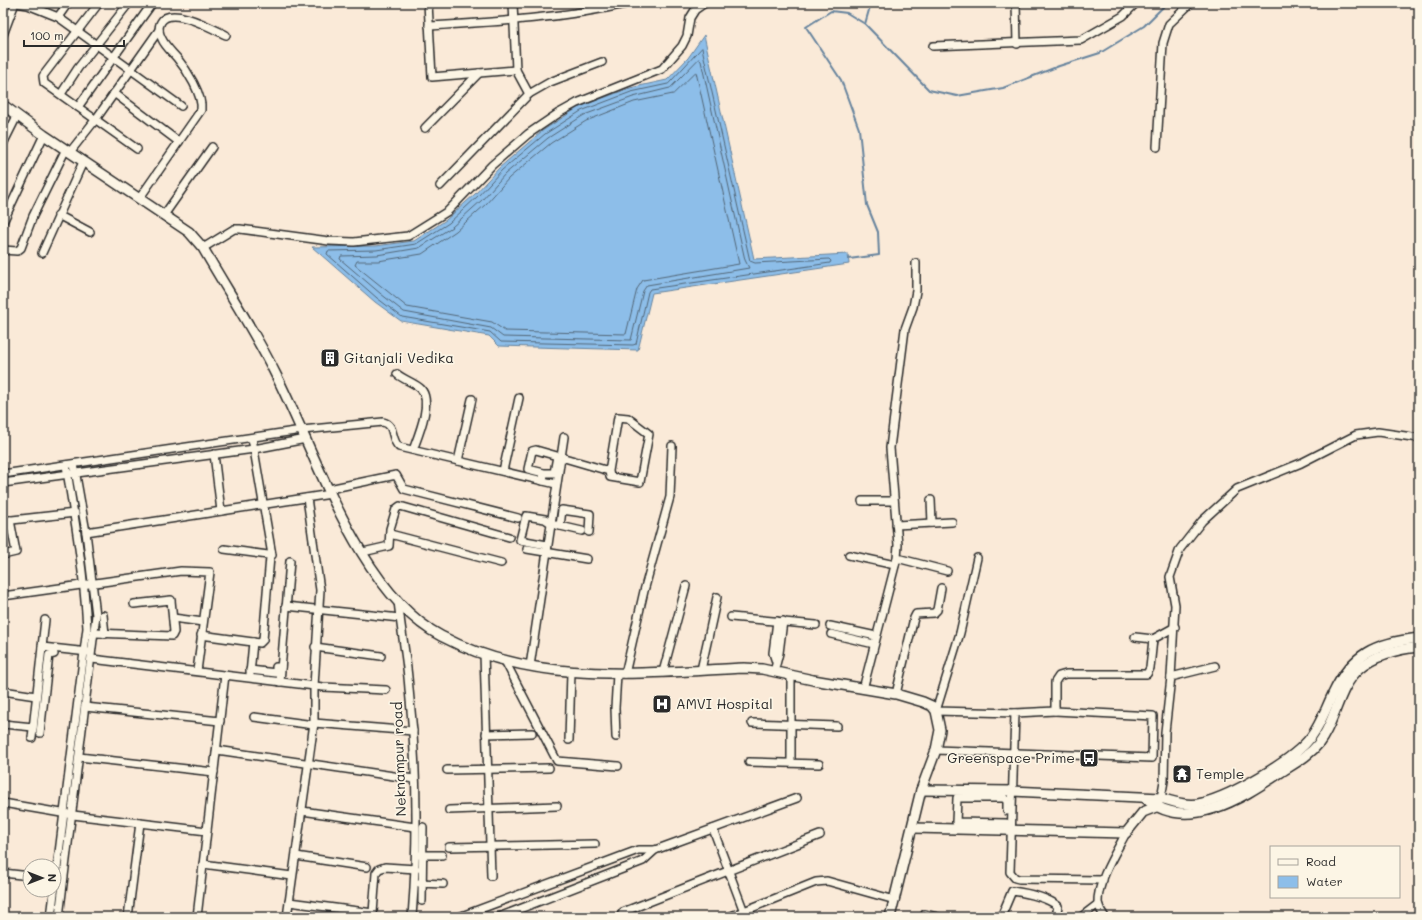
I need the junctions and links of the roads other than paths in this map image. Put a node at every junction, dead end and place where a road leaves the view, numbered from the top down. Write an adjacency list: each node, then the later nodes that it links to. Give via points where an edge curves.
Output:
1 (16, 3): 12 (street); 17 (street)
2 (68, 3): 15 (street)
3 (100, 3): 20 (street)
4 (129, 3): 23 (street)
5 (428, 3): 18 (street)
6 (513, 3): 16 (street)
7 (630, 3): 14 (street)
8 (704, 3): 54 (street, via 690,18 687,36 682,46 662,69 577,103 559,113 528,134 492,165 448,211 408,236 354,242 329,241 240,228)
9 (1016, 3): 24 (street)
10 (1136, 3): 24 (street, via 1123,16 1082,40)
11 (1191, 3): 44 (street, via 1169,24 1163,44)
12 (28, 4): 15 (street)
13 (152, 6): 26 (street)
14 (604, 6): 16 (street)
15 (58, 17): 20 (street)
16 (514, 20): 18 (street); 29 (street)
17 (5, 22): 21 (street)
18 (430, 26): 30 (street, via 432,77)
19 (159, 30): 22 (street, via 163,19 180,15); 28 (street); 41 (street, via 162,40 194,84 202,104 201,110)
20 (78, 31): 23 (street); 32 (street, via 43,76 44,83)
21 (3, 35)
22 (226, 35)
23 (96, 44): 26 (street); 32 (street)
24 (1017, 44): 25 (street)
25 (933, 46)
26 (116, 58): 28 (street); 36 (street)
27 (602, 62): 33 (street, via 550,82)
28 (132, 69): 31 (street); 35 (street)
29 (516, 70): 30 (street); 33 (street)
30 (479, 73): 39 (street)
31 (114, 93): 38 (street); 41 (street)
32 (61, 94): 36 (street)
33 (529, 94): 48 (street)
34 (3, 105): 37 (street)
35 (181, 106)
36 (78, 107): 38 (street)
37 (17, 116): 40 (street); 42 (street)
38 (96, 119): 45 (street); 46 (street)
39 (425, 128)
40 (44, 135): 46 (street); 52 (street)
41 (179, 142): 49 (street)
42 (3, 144)
43 (212, 147): 51 (street)
44 (1157, 147)
45 (137, 149)
46 (68, 151): 47 (street); 55 (street, via 33,216 21,248 17,251)
47 (83, 162): 49 (street); 50 (street)
48 (440, 186)
49 (140, 199): 51 (street)
50 (58, 215): 53 (street); 56 (street)
51 (164, 215): 54 (street, via 189,232)
52 (3, 222)
53 (90, 232)
54 (203, 248): 61 (street, via 276,374)
55 (3, 250)
56 (42, 253)
57 (916, 263): 88 (street, via 916,291 904,329 890,448)
58 (397, 374): 68 (street, via 420,388 426,400 424,416)
59 (519, 398): 76 (street)
60 (472, 400): 73 (street)
61 (302, 430): 63 (street); 65 (street); 68 (street, via 383,422 392,428 395,444)
62 (564, 437): 71 (street)
63 (252, 438): 67 (street); 69 (street)
64 (1419, 438): 137 (street, via 1378,432 1356,435 1301,463 1237,489 1202,521 1180,549 1170,577)
65 (306, 439): 67 (street); 85 (street)
66 (672, 446): 165 (street, via 670,497)
67 (254, 449): 70 (street); 90 (street)
68 (413, 450): 73 (street)
69 (164, 451): 72 (street); 74 (street)
70 (214, 454): 72 (street); 92 (street)
71 (561, 457): 77 (street); 84 (street)
72 (166, 460): 78 (street)
73 (458, 461): 76 (street)
74 (74, 464): 75 (street); 78 (street)
75 (66, 465): 80 (street); 81 (street)
76 (503, 471): 82 (street)
77 (608, 471): 77 (street, via 610,477 641,481 650,436 649,432 628,418 618,417)
78 (76, 472): 81 (street); 102 (street)
79 (544, 473): 82 (street)
80 (3, 474)
81 (67, 474): 83 (street); 94 (street)
82 (543, 481): 84 (street)
83 (3, 483)
84 (556, 484): 91 (street)
85 (330, 492): 86 (street); 95 (street, via 396,475 404,489); 108 (street)
86 (307, 498): 90 (street); 127 (street, via 320,590)
87 (931, 500): 99 (street)
88 (894, 501): 89 (street); 100 (street)
89 (862, 502)
90 (264, 504): 92 (street); 111 (street)
91 (553, 504): 93 (street); 98 (street)
92 (222, 511): 102 (street)
93 (598, 512)
94 (75, 513): 96 (street); 119 (street)
95 (518, 518)
96 (6, 521): 110 (street, via 16,552)
97 (952, 522): 99 (street)
98 (549, 523): 101 (street); 105 (street); 105 (street, via 545,519 526,516 520,540)
99 (932, 523): 100 (street)
100 (896, 525): 116 (street)
101 (560, 526): 101 (street, via 586,532 591,516 562,510)
102 (86, 532): 118 (street)
103 (390, 534): 104 (street, via 396,509 400,506); 108 (street, via 390,544 387,548); 115 (street)
104 (509, 537)
105 (545, 547): 107 (street); 113 (street); 156 (street)
106 (224, 549): 146 (street, via 270,557 263,640 260,643)
107 (527, 549)
108 (363, 552): 124 (street, via 380,581)
109 (849, 554): 116 (street)
110 (3, 555)
111 (272, 555)
112 (977, 558): 177 (street, via 960,633)
113 (587, 559)
114 (290, 560): 126 (street)
115 (501, 562)
116 (896, 562): 117 (street); 145 (street)
117 (947, 571)
118 (93, 583): 119 (street); 134 (street, via 181,571 210,572); 138 (street)
119 (85, 586): 122 (street); 150 (street, via 87,628)
120 (686, 586): 162 (street)
121 (941, 588): 174 (street, via 937,610 934,613 916,614)
122 (3, 596)
123 (717, 597): 159 (street)
124 (398, 601): 131 (street, Neknampur road); 152 (street, via 430,630)
125 (134, 604): 130 (street, via 170,600)
126 (286, 606): 127 (street); 158 (street)
127 (318, 610): 131 (street); 148 (street)
128 (103, 614): 139 (street)
129 (731, 616): 133 (street)
130 (173, 618): 134 (street); 139 (street, via 172,636)
131 (400, 618): 188 (street, Neknampur road)
132 (45, 620): 147 (street)
133 (780, 621): 135 (street); 163 (street, via 773,653 776,662)
134 (203, 622): 141 (street)
135 (816, 624)
136 (830, 626): 145 (street)
137 (1175, 627): 144 (street); 168 (street)
138 (95, 633): 139 (street); 153 (street)
139 (105, 634)
140 (831, 634): 145 (street)
141 (201, 635): 146 (street); 160 (street)
142 (1135, 638): 144 (street)
143 (1419, 638): 213 (street, via 1386,643 1365,652 1355,660 1344,671 1310,738 1274,768 1244,786 1201,804 1183,804)
144 (1152, 639): 178 (street, via 1150,668 1147,674 1059,676 1055,682)
145 (875, 640): 171 (street)
146 (253, 642): 164 (street)
147 (42, 647): 150 (street); 175 (street)
148 (315, 647): 154 (street); 170 (street)
149 (1419, 647): 216 (street, via 1395,651 1372,659 1358,669 1320,742 1308,755 1236,801 1199,812 1184,813)
150 (83, 652): 153 (street); 220 (street)
151 (54, 654): 175 (street, via 48,655)
152 (484, 654): 155 (street); 191 (street)
153 (92, 656): 160 (street); 176 (street)
154 (381, 656)
155 (505, 661): 156 (street); 203 (street, via 557,761)
156 (530, 666): 161 (street)
157 (1215, 666): 168 (street)
158 (281, 667): 164 (street, via 276,667 276,673); 169 (street)
159 (701, 670): 162 (street); 163 (street, via 744,668)
160 (197, 671): 166 (street)
161 (571, 672): 165 (street); 194 (street)
162 (663, 672): 165 (street)
163 (774, 672): 167 (street)
164 (250, 674): 166 (street); 169 (street)
165 (621, 674): 192 (street, via 615,708)
166 (225, 675): 181 (street)
167 (791, 675): 171 (street); 185 (street)
168 (1171, 676): 213 (street)
169 (280, 682): 170 (street)
170 (314, 686): 172 (street); 184 (street)
171 (863, 689): 174 (street)
172 (386, 690)
173 (3, 691): 175 (street)
174 (896, 694): 177 (street, via 923,702)
175 (39, 695): 187 (street); 189 (street)
176 (85, 707): 181 (street); 198 (street)
177 (936, 711): 179 (street); 196 (street, via 940,730)
178 (1056, 711): 179 (street); 197 (street, via 1153,716 1152,758)
179 (1015, 713): 197 (street)
180 (254, 717): 184 (street)
181 (220, 721): 195 (street)
182 (752, 723): 185 (street)
183 (3, 724): 187 (street)
184 (314, 724): 188 (street); 202 (street)
185 (792, 724): 186 (street); 200 (street)
186 (837, 726)
187 (33, 727): 193 (street)
188 (413, 731): 208 (street, Neknampur road)
189 (40, 732)
190 (532, 733): 191 (street)
191 (486, 734): 205 (street)
192 (616, 737)
193 (32, 738)
194 (569, 740)
195 (217, 750): 202 (street); 207 (street)
196 (936, 750): 197 (street); 209 (street)
197 (1012, 752): 210 (street)
198 (79, 757): 207 (street); 221 (street)
199 (749, 762): 200 (street)
200 (791, 762): 201 (street)
201 (819, 764)
202 (309, 765): 208 (street); 219 (street)
203 (618, 766)
204 (548, 768): 205 (street)
205 (488, 769): 206 (street); 217 (street)
206 (447, 770)
207 (214, 772): 228 (street)
208 (414, 779): 223 (street, Neknampur road)
209 (921, 790): 210 (street); 225 (street)
210 (1012, 791): 212 (street); 227 (street)
211 (797, 798): 226 (street)
212 (1145, 798): 213 (street); 216 (street)
213 (1161, 798): 216 (street)
214 (3, 803): 220 (street)
215 (557, 806): 217 (street)
216 (1156, 807): 229 (street, via 1143,812)
217 (489, 809): 218 (street); 232 (street)
218 (449, 810)
219 (302, 811): 223 (street); 236 (street)
220 (65, 812): 221 (street); 238 (street)
221 (73, 815): 222 (street); 258 (street)
222 (140, 823): 228 (street); 259 (street)
223 (415, 827): 237 (street, Neknampur road)
224 (423, 827): 237 (street)
225 (913, 828): 227 (street); 251 (street)
226 (713, 829): 234 (street); 242 (street)
227 (1008, 829): 227 (street, via 1007,800 1004,798 957,798 956,822); 229 (street); 247 (street, via 1010,872 1015,878)
228 (207, 831): 239 (street)
229 (1126, 833): 247 (street)
230 (820, 835): 242 (street)
231 (595, 844): 232 (street)
232 (490, 846): 233 (street); 246 (street)
233 (449, 847)
234 (655, 850): 263 (street, via 638,850); 264 (street, via 643,861)
235 (442, 855): 237 (street)
236 (296, 856): 240 (street); 245 (street)
237 (419, 856): 241 (street, Neknampur road); 248 (street)
238 (58, 858)
239 (203, 864): 245 (street); 260 (street)
240 (367, 867)
241 (416, 869): 248 (street, Neknampur road); 256 (street, via 379,869 376,873)
242 (729, 870): 255 (street); 265 (street, via 622,912)
243 (3, 873): 244 (street)
244 (22, 875)
245 (292, 876): 253 (street)
246 (491, 876)
247 (1103, 880): 254 (street)
248 (419, 883): 249 (street); 252 (street); 262 (street, Neknampur road)
249 (443, 884)
250 (53, 898): 257 (street)
251 (895, 900): 255 (street, via 826,881 816,882); 267 (street)
252 (422, 901)
253 (289, 902): 256 (street); 261 (street)
254 (1098, 904): 272 (street); 273 (street)
255 (745, 914): 266 (street)
256 (373, 915)
257 (51, 917)
258 (59, 917)
259 (128, 917)
260 (198, 917)
261 (287, 917)
262 (412, 917)
263 (459, 917)
264 (499, 917)
265 (620, 917)
266 (729, 917)
267 (890, 917)
268 (924, 917): 269 (street, via 925,914)
269 (938, 917)
270 (1001, 917): 271 (street, via 1012,891 1054,902 1058,906)
271 (1056, 917)
272 (1081, 917)
273 (1105, 917)

